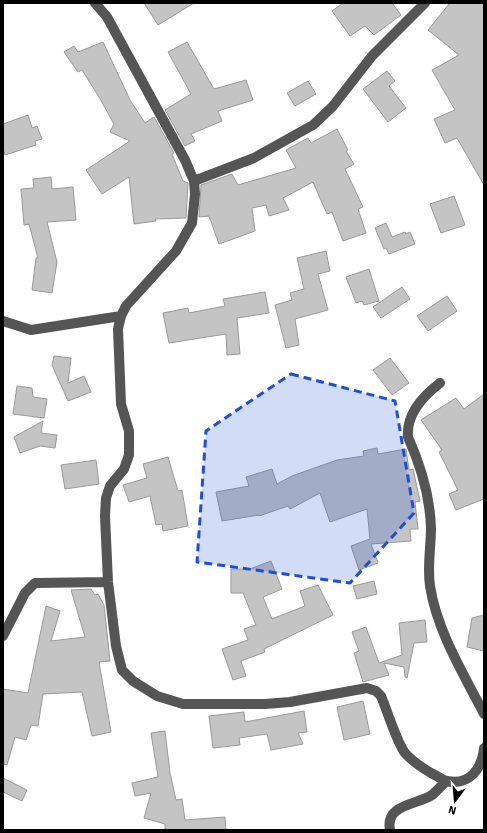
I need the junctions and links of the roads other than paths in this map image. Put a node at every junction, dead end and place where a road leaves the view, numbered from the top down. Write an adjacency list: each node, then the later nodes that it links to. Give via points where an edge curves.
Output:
1 (95, 3): 3 (street, via 107,17)
2 (425, 3): 3 (street, via 372,56 333,106 313,125 254,158)
3 (194, 181): 4 (street, via 192,223 186,236 176,251 126,306)
4 (121, 316): 5 (street, via 31,330); 7 (street, via 118,329 121,404 130,444 124,469 110,486 106,498)
5 (3, 321)
6 (440, 383): 9 (street, via 430,390 410,416 408,437 428,494 431,529 428,558 430,586 440,623)
7 (108, 582): 8 (street, via 35,583 25,593); 11 (street, via 116,646 122,670 157,696 183,704 265,704 367,688 382,696 404,751 417,765)
8 (3, 636)
9 (484, 714)
10 (484, 748): 11 (street, via 483,759 470,778 460,782)
11 (446, 781): 12 (street, via 433,794 403,805 393,814 389,824)
12 (390, 830)

